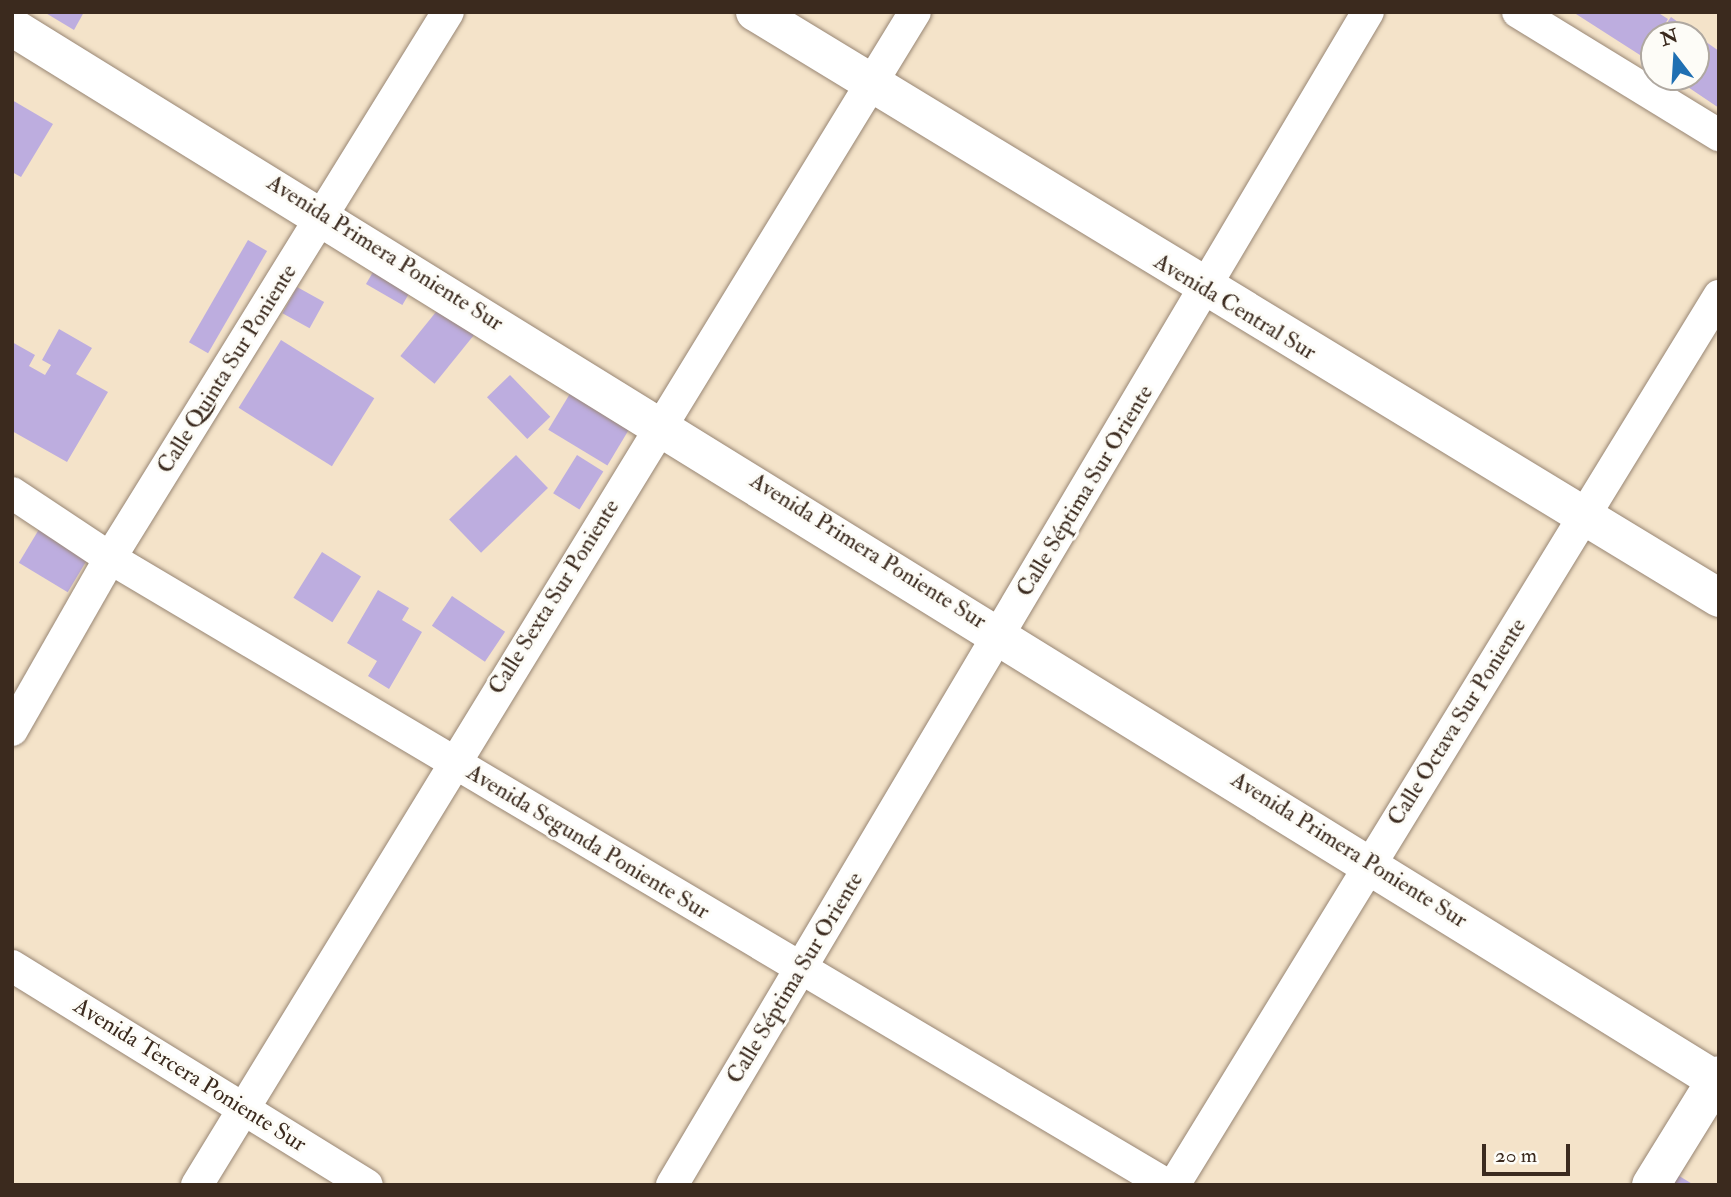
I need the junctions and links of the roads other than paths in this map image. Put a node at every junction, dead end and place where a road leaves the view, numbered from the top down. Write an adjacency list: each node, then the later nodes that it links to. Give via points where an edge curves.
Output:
1 (448, 12): 9 (street, Calle Quinta Sur Poniente)
2 (754, 12): 7 (street, Avenida Central Sur)
3 (915, 12): 7 (street, Calle Sexta Sur Poniente)
4 (1368, 12): 10 (street, Calle Séptima Sur Oriente)
5 (1518, 12): 8 (street)
6 (12, 27): 9 (street, Avenida Primera Poniente Sur)
7 (872, 83): 10 (street, Avenida Central Sur); 12 (street, Calle Sexta Sur Poniente)
8 (1719, 135)
9 (323, 214): 12 (street, Avenida Primera Poniente Sur); 15 (street, Calle Quinta Sur Poniente)
10 (1205, 290): 14 (street, Avenida Central Sur); 17 (street, Calle Séptima Sur Oriente)
11 (1719, 296): 14 (street, Calle Octava Sur Poniente)
12 (662, 424): 17 (street, Avenida Primera Poniente Sur); 19 (street, Calle Sexta Sur Poniente)
13 (12, 493): 15 (street, Avenida Segunda Poniente Sur)
14 (1583, 517): 16 (street, Avenida Central Sur); 20 (street, Calle Octava Sur Poniente)
15 (110, 558): 18 (street, Calle Quinta Sur Poniente); 19 (street, Avenida Segunda Poniente Sur)
16 (1719, 597)
17 (1000, 633): 20 (street, Avenida Primera Poniente Sur); 22 (street, Calle Séptima Sur Oriente)
18 (12, 730)
19 (453, 761): 22 (street, Avenida Segunda Poniente Sur); 24 (street, Calle Sexta Sur Poniente)
20 (1370, 862): 23 (street, Avenida Primera Poniente Sur); 29 (street, Calle Octava Sur Poniente)
21 (12, 965): 24 (street, Avenida Tercera Poniente Sur)
22 (800, 968): 27 (street, Calle Séptima Sur Oriente); 28 (street, Avenida Segunda Poniente Sur)
23 (1718, 1079): 30 (street)
24 (243, 1108): 25 (street, Calle Sexta Sur Poniente); 26 (street, Avenida Tercera Poniente Sur)
25 (197, 1185)
26 (367, 1185)
27 (672, 1185)
28 (1167, 1185)
29 (1174, 1185)
30 (1651, 1185)

